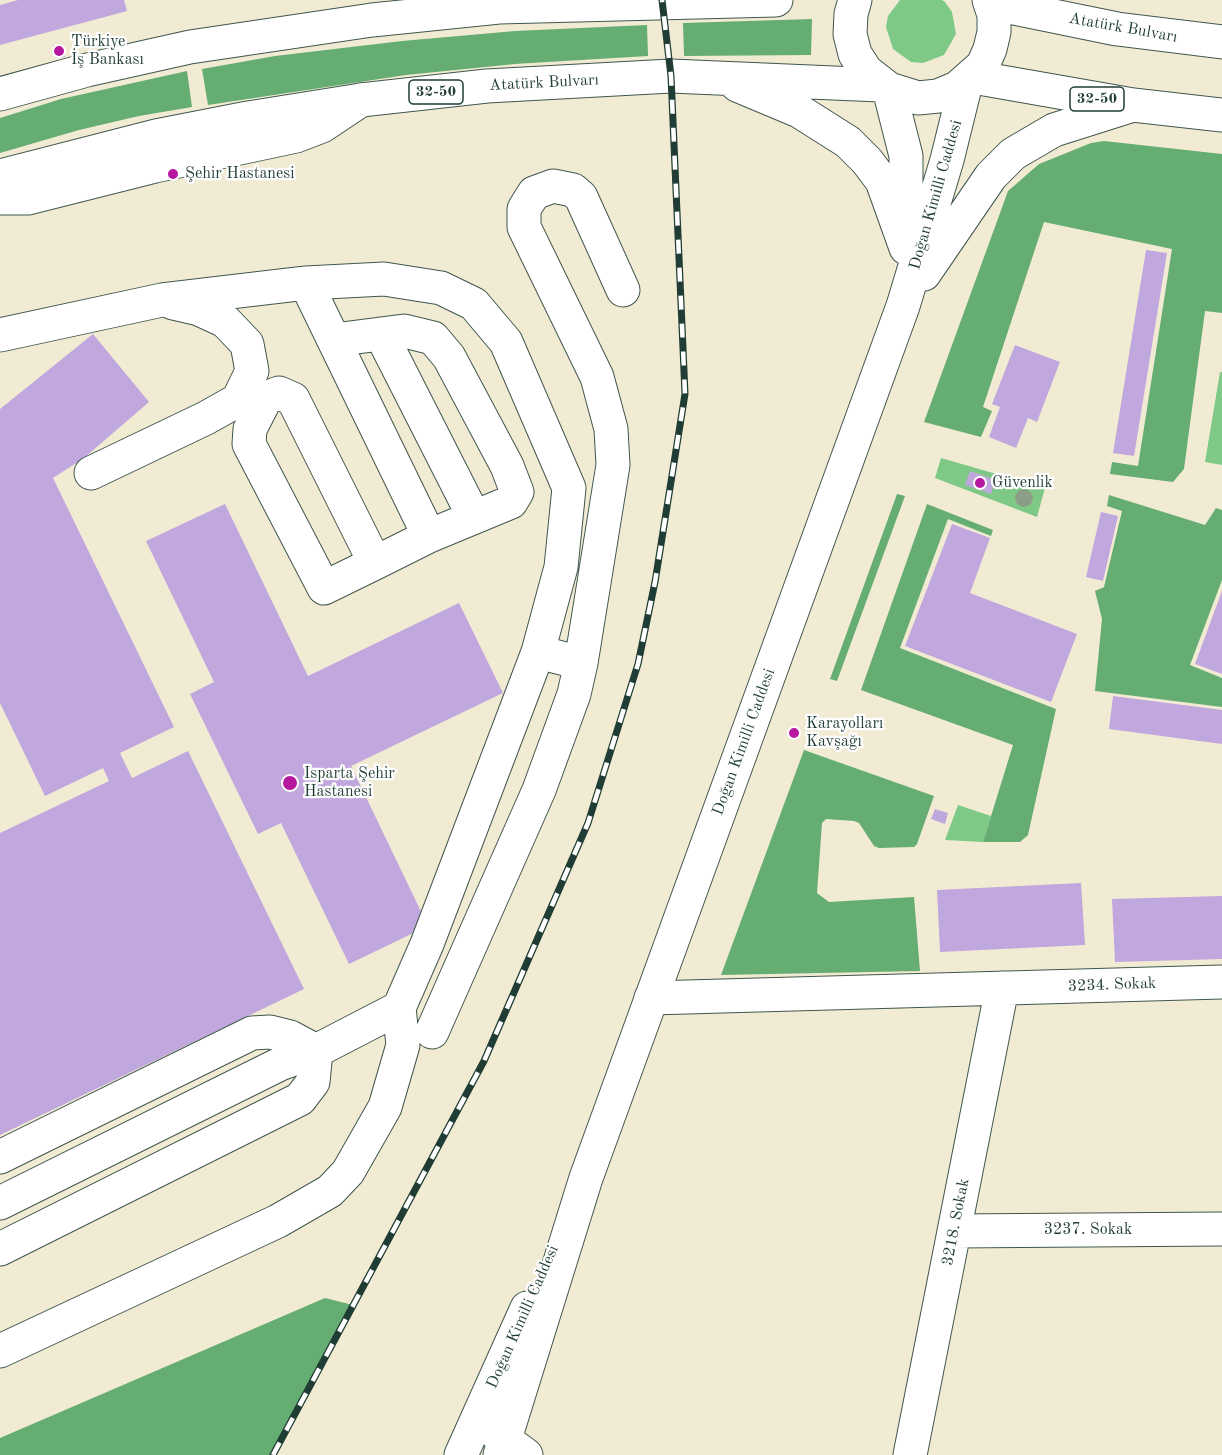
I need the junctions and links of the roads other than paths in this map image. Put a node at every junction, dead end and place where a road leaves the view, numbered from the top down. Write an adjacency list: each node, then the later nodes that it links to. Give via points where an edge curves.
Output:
1 (776, 0): 6 (main road)
2 (855, 0): 11 (main road, via 850,34 855,54 866,71)
3 (1077, 0): 7 (main road)
4 (989, 1): 7 (main road, Atatürk Bulvarı); 10 (main road, via 994,32 990,49 983,65)
5 (553, 2): 6 (main road); 12 (main road, via 243,38 87,70)
6 (674, 2)
7 (1118, 29): 8 (main road, Atatürk Bulvarı)
8 (1222, 42)
9 (719, 77): 11 (main road, Atatürk Bulvarı / 32-50); 13 (main road, Atatürk Bulvarı / 32-50, via 487,86); 18 (main road, via 799,111 848,142 882,181)
10 (969, 80): 11 (main road, Atatürk Bulvarı, via 928,97 898,94); 14 (main road, 32-50); 22 (main road, Doğan Kimilli Caddesi)
11 (885, 87): 18 (main road, Doğan Kimilli Caddesi, via 906,156)
12 (0, 94)
13 (361, 100): 16 (main road, Atatürk Bulvarı / 32-50, via 156,136); 17 (main road, via 322,126 296,136 28,198)
14 (1133, 105): 15 (main road, 32-50); 22 (main road, via 1054,130 1001,164)
15 (1222, 115)
16 (0, 176)
17 (0, 198)
18 (906, 248): 22 (main road, Doğan Kimilli Caddesi)
19 (306, 283): 21 (main road); 25 (main road); 30 (main road, via 384,279 441,288 474,304 506,342 569,488 561,567)
20 (623, 290): 31 (main road, via 581,197 563,186 534,193 524,209 524,227 597,377 611,429 613,465)
21 (162, 300): 24 (main road); 26 (main road, via 199,309 225,321 247,344 252,370 238,400)
22 (903, 306): 34 (main road, Doğan Kimilli Caddesi)
23 (381, 334): 25 (main road); 27 (main road); 27 (main road, via 404,331 433,338 449,357 507,466 517,492 511,502)
24 (0, 335)
25 (334, 340): 28 (main road)
26 (91, 473)
27 (474, 517): 28 (main road)
28 (429, 536): 29 (main road)
29 (375, 563): 29 (main road, via 324,588 249,444 250,429 266,398 279,393 293,399)
30 (538, 652): 31 (main road); 35 (main road)
31 (581, 663): 36 (main road, via 574,694 538,790)
32 (1222, 982): 33 (main road, 3234. Sokak)
33 (1002, 988): 34 (main road, 3234. Sokak); 42 (main road, 3218. Sokak)
34 (651, 998): 39 (main road, Doğan Kimilli Caddesi)
35 (399, 1008): 37 (main road); 44 (main road, via 403,1045 385,1107 348,1172 330,1191 278,1221)
36 (432, 1032)
37 (316, 1052): 38 (main road, via 290,1037 252,1033); 40 (main road, via 280,1064); 43 (main road, via 314,1082 300,1099)
38 (0, 1157)
39 (586, 1178): 45 (main road, Doğan Kimilli Caddesi); 46 (main road, Doğan Kimilli Caddesi)
40 (0, 1203)
41 (1222, 1229): 42 (main road, 3237. Sokak)
42 (954, 1231): 48 (main road, 3218. Sokak)
43 (0, 1249)
44 (0, 1351)
45 (478, 1419): 46 (main road); 47 (main road, Doğan Kimilli Caddesi)
46 (510, 1450)
47 (461, 1455)
48 (910, 1455)

